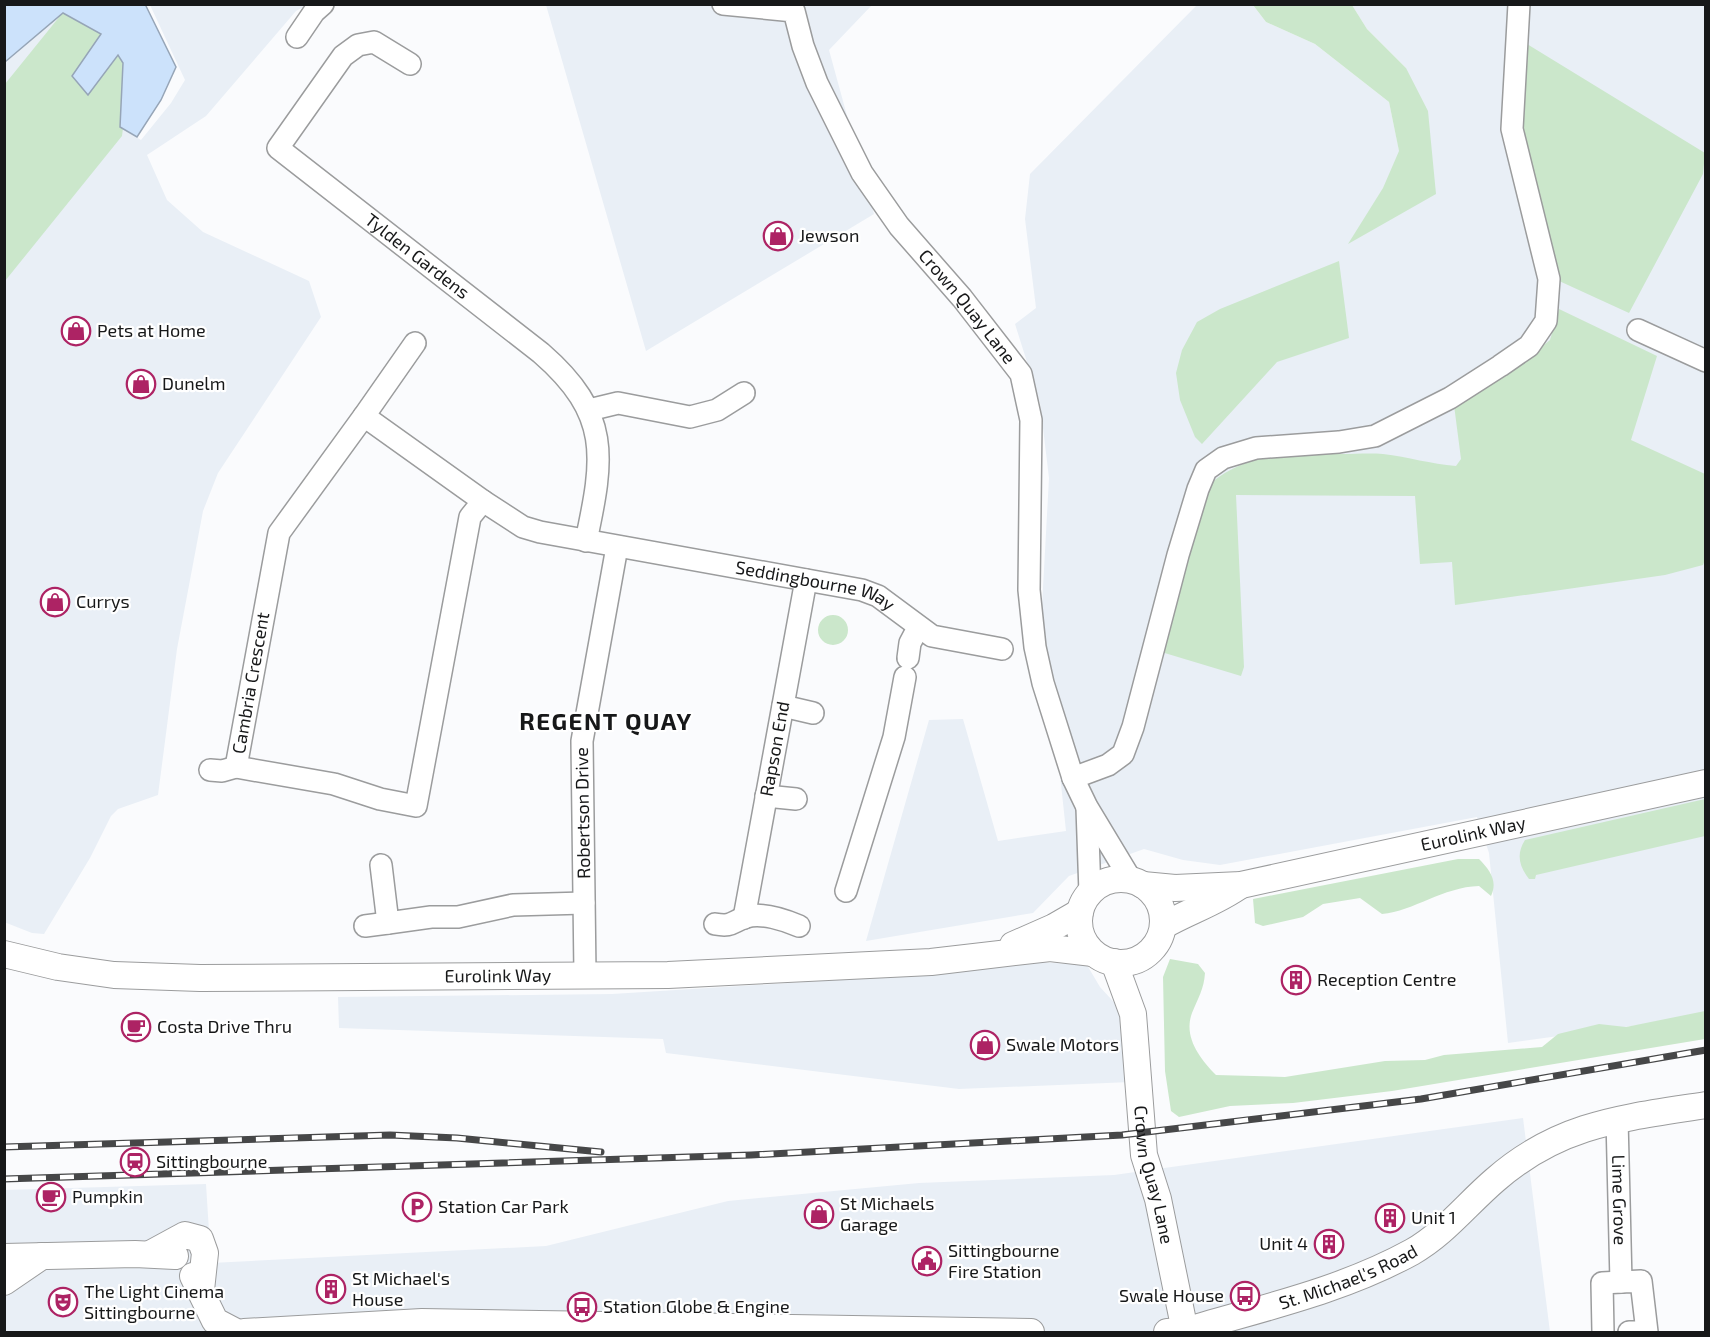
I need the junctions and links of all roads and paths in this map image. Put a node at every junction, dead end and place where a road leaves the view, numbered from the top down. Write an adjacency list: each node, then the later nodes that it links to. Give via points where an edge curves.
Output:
1 (323, 4): 4 (street)
2 (723, 4): 22 (street, Crown Quay Lane, via 794,11 817,83 862,173 899,226 962,298 1021,375 1031,420 1032,622 1043,683)
3 (1519, 4): 22 (street, via 1512,129 1549,279 1546,321 1529,346 1500,366 1450,398 1375,436 1256,448 1223,459 1206,470 1123,754 1108,765)
4 (297, 37)
5 (411, 64): 10 (street, Tylden Gardens, via 374,42 358,45 343,56 278,148 541,353 562,371)
6 (1638, 330): 8 (street)
7 (415, 343): 11 (street, Cambria Crescent)
8 (1706, 361)
9 (744, 393): 10 (street, via 717,410 690,417 618,404)
10 (589, 410): 13 (street, Tylden Gardens, via 599,447 599,470)
11 (363, 416): 12 (street); 20 (street, Cambria Crescent, via 279,533)
12 (483, 501): 13 (street, via 523,527); 20 (street, Cambria Crescent, via 470,517 416,806 334,784)
13 (586, 541): 14 (street)
14 (617, 547): 15 (street, Seddingbourne Way); 32 (street, Robertson Drive, via 582,741)
15 (806, 580): 16 (street, Seddingbourne Way, via 878,596); 18 (street, Rapson End)
16 (918, 627): 17 (street, Seddingbourne Way, via 947,640); 30 (street, via 910,643 894,737)
17 (1002, 649)
18 (783, 706): 19 (street); 24 (street, Rapson End)
19 (813, 713)
20 (236, 767): 21 (street)
21 (210, 770)
22 (1073, 778): 26 (street, Crown Quay Lane)
23 (1706, 783): 29 (main road, Eurolink Way)
24 (766, 796): 25 (street); 33 (street, Rapson End)
25 (796, 799)
26 (1087, 807): 28 (street, Crown Quay Lane); 31 (street, Crown Quay Lane)
27 (381, 865): 34 (street)
28 (1137, 883): 29 (main road, Eurolink Way, via 1174,888); 31 (main road, via 1109,881); 38 (main road, via 1159,903)
29 (1241, 885): 38 (main road, Eurolink Way, via 1219,901)
30 (846, 891)
31 (1085, 902): 41 (main road, Eurolink Way, via 1054,927); 42 (main road, via 1081,934)
32 (584, 903): 34 (street, via 513,905 458,917); 43 (street, Robertson Drive)
33 (744, 918): 35 (street, via 729,926); 37 (street, via 784,920)
34 (388, 923): 36 (street)
35 (715, 924)
36 (365, 926)
37 (799, 926)
38 (1163, 926): 40 (main road)
39 (7, 953): 43 (main road, Eurolink Way, via 58,967 114,975 200,978)
40 (1146, 955): 42 (main road, via 1136,960); 44 (main road, Crown Quay Lane)
41 (986, 956): 42 (main road, Eurolink Way, via 1050,948); 43 (main road, Eurolink Way, via 668,975)
42 (1104, 958): 44 (main road, Crown Quay Lane)
43 (585, 974)
44 (1133, 1014): 55 (main road, Crown Quay Lane, via 1144,1155 1158,1199)
45 (1706, 1105): 46 (main road, St. Michael's Road)
46 (1617, 1119): 50 (street, Lime Grove); 55 (main road, St. Michael's Road, via 1580,1128 1542,1146 1495,1179 1434,1238 1362,1278)
47 (42, 1256): 48 (main road); 49 (main road); 51 (main road, via 179,1254 214,1321)
48 (4, 1257)
49 (4, 1282)
50 (1621, 1282): 56 (street, via 1602,1283); 57 (street, via 1641,1281 1647,1332)
51 (236, 1332)
52 (244, 1332): 53 (main road, via 422,1322)
53 (922, 1332): 54 (main road)
54 (1031, 1332)
55 (1179, 1332)
56 (1604, 1332)
57 (1629, 1332)

